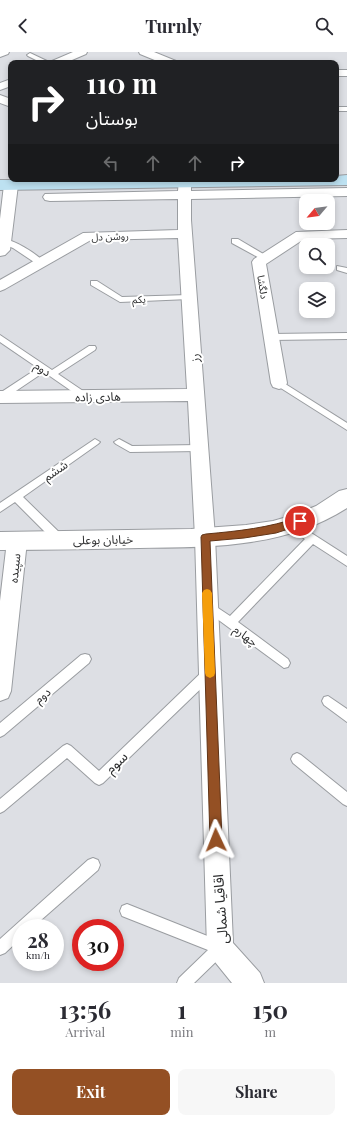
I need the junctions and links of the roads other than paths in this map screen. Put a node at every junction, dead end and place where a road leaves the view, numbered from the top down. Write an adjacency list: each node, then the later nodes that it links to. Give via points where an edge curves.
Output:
1 (4, 52): 4 (street)
2 (82, 52): 7 (street)
3 (144, 52): 8 (street)
4 (0, 54)
5 (30, 55): 6 (lane)
6 (41, 60)
7 (63, 60)
8 (164, 60)
9 (249, 182): 11 (main road)
10 (6, 185): 11 (main road); 17 (street)
11 (185, 186): 12 (street); 13 (street); 14 (street, رز)
12 (347, 192)
13 (50, 198)
14 (185, 234): 19 (street, روشن دل, via 88,236); 22 (street, رز)
15 (347, 234): 18 (street, دلگشا, via 301,235)
16 (235, 241): 18 (lane)
17 (7, 246): 19 (lane)
18 (266, 258): 24 (street, دلگشا, via 259,262)
19 (40, 262): 21 (street, روشن دل)
20 (94, 283): 22 (lane, یکم, via 120,300)
21 (0, 286)
22 (189, 297): 30 (street, رز)
23 (347, 336): 24 (lane)
24 (271, 337): 29 (street, دلگشا)
25 (0, 338): 27 (lane, دوم)
26 (92, 348): 28 (lane)
27 (44, 368): 28 (lane, دوم); 31 (lane)
28 (52, 374): 32 (lane, دوم)
29 (279, 383): 33 (lane)
30 (196, 395): 32 (street, هادی زاده); 36 (street, رز)
31 (1, 397): 32 (street, هادی زاده)
32 (86, 397)
33 (347, 427)
34 (95, 442): 37 (lane, ششم)
35 (119, 442): 36 (lane, via 130,449)
36 (199, 448): 41 (street, رز)
37 (16, 497): 39 (lane, ششم); 43 (lane)
38 (347, 497): 40 (street, خیابان بوعلی, via 336,505)
39 (0, 508)
40 (291, 524): 41 (street, خیابان بوعلی, via 244,534); 42 (lane)
41 (206, 537): 43 (street, خیابان بوعلی); 46 (street, اقاقیا شمالی)
42 (312, 538): 45 (lane); 47 (lane)
43 (60, 540): 44 (street, خیابان بوعلی)
44 (8, 541): 51 (street, سپیده)
45 (347, 562)
46 (207, 606): 47 (lane, چهارم); 50 (street, اقاقیا شمالی)
47 (230, 623): 49 (lane, چهارم)
48 (85, 659): 54 (lane, دوم)
49 (284, 663)
50 (210, 671): 57 (lane, سوم, via 99,779 67,750); 63 (street, اقاقیا شمالی)
51 (1, 678)
52 (328, 701): 53 (lane)
53 (347, 716)
54 (0, 731)
55 (297, 759): 56 (lane)
56 (347, 800)
57 (0, 807)
58 (93, 865): 60 (lane)
59 (127, 911): 63 (lane)
60 (33, 919)
61 (12, 938): 62 (lane)
62 (0, 948)
63 (220, 948): 64 (lane); 65 (street, اقاقیا شمالی)
64 (184, 983)
65 (250, 983)

